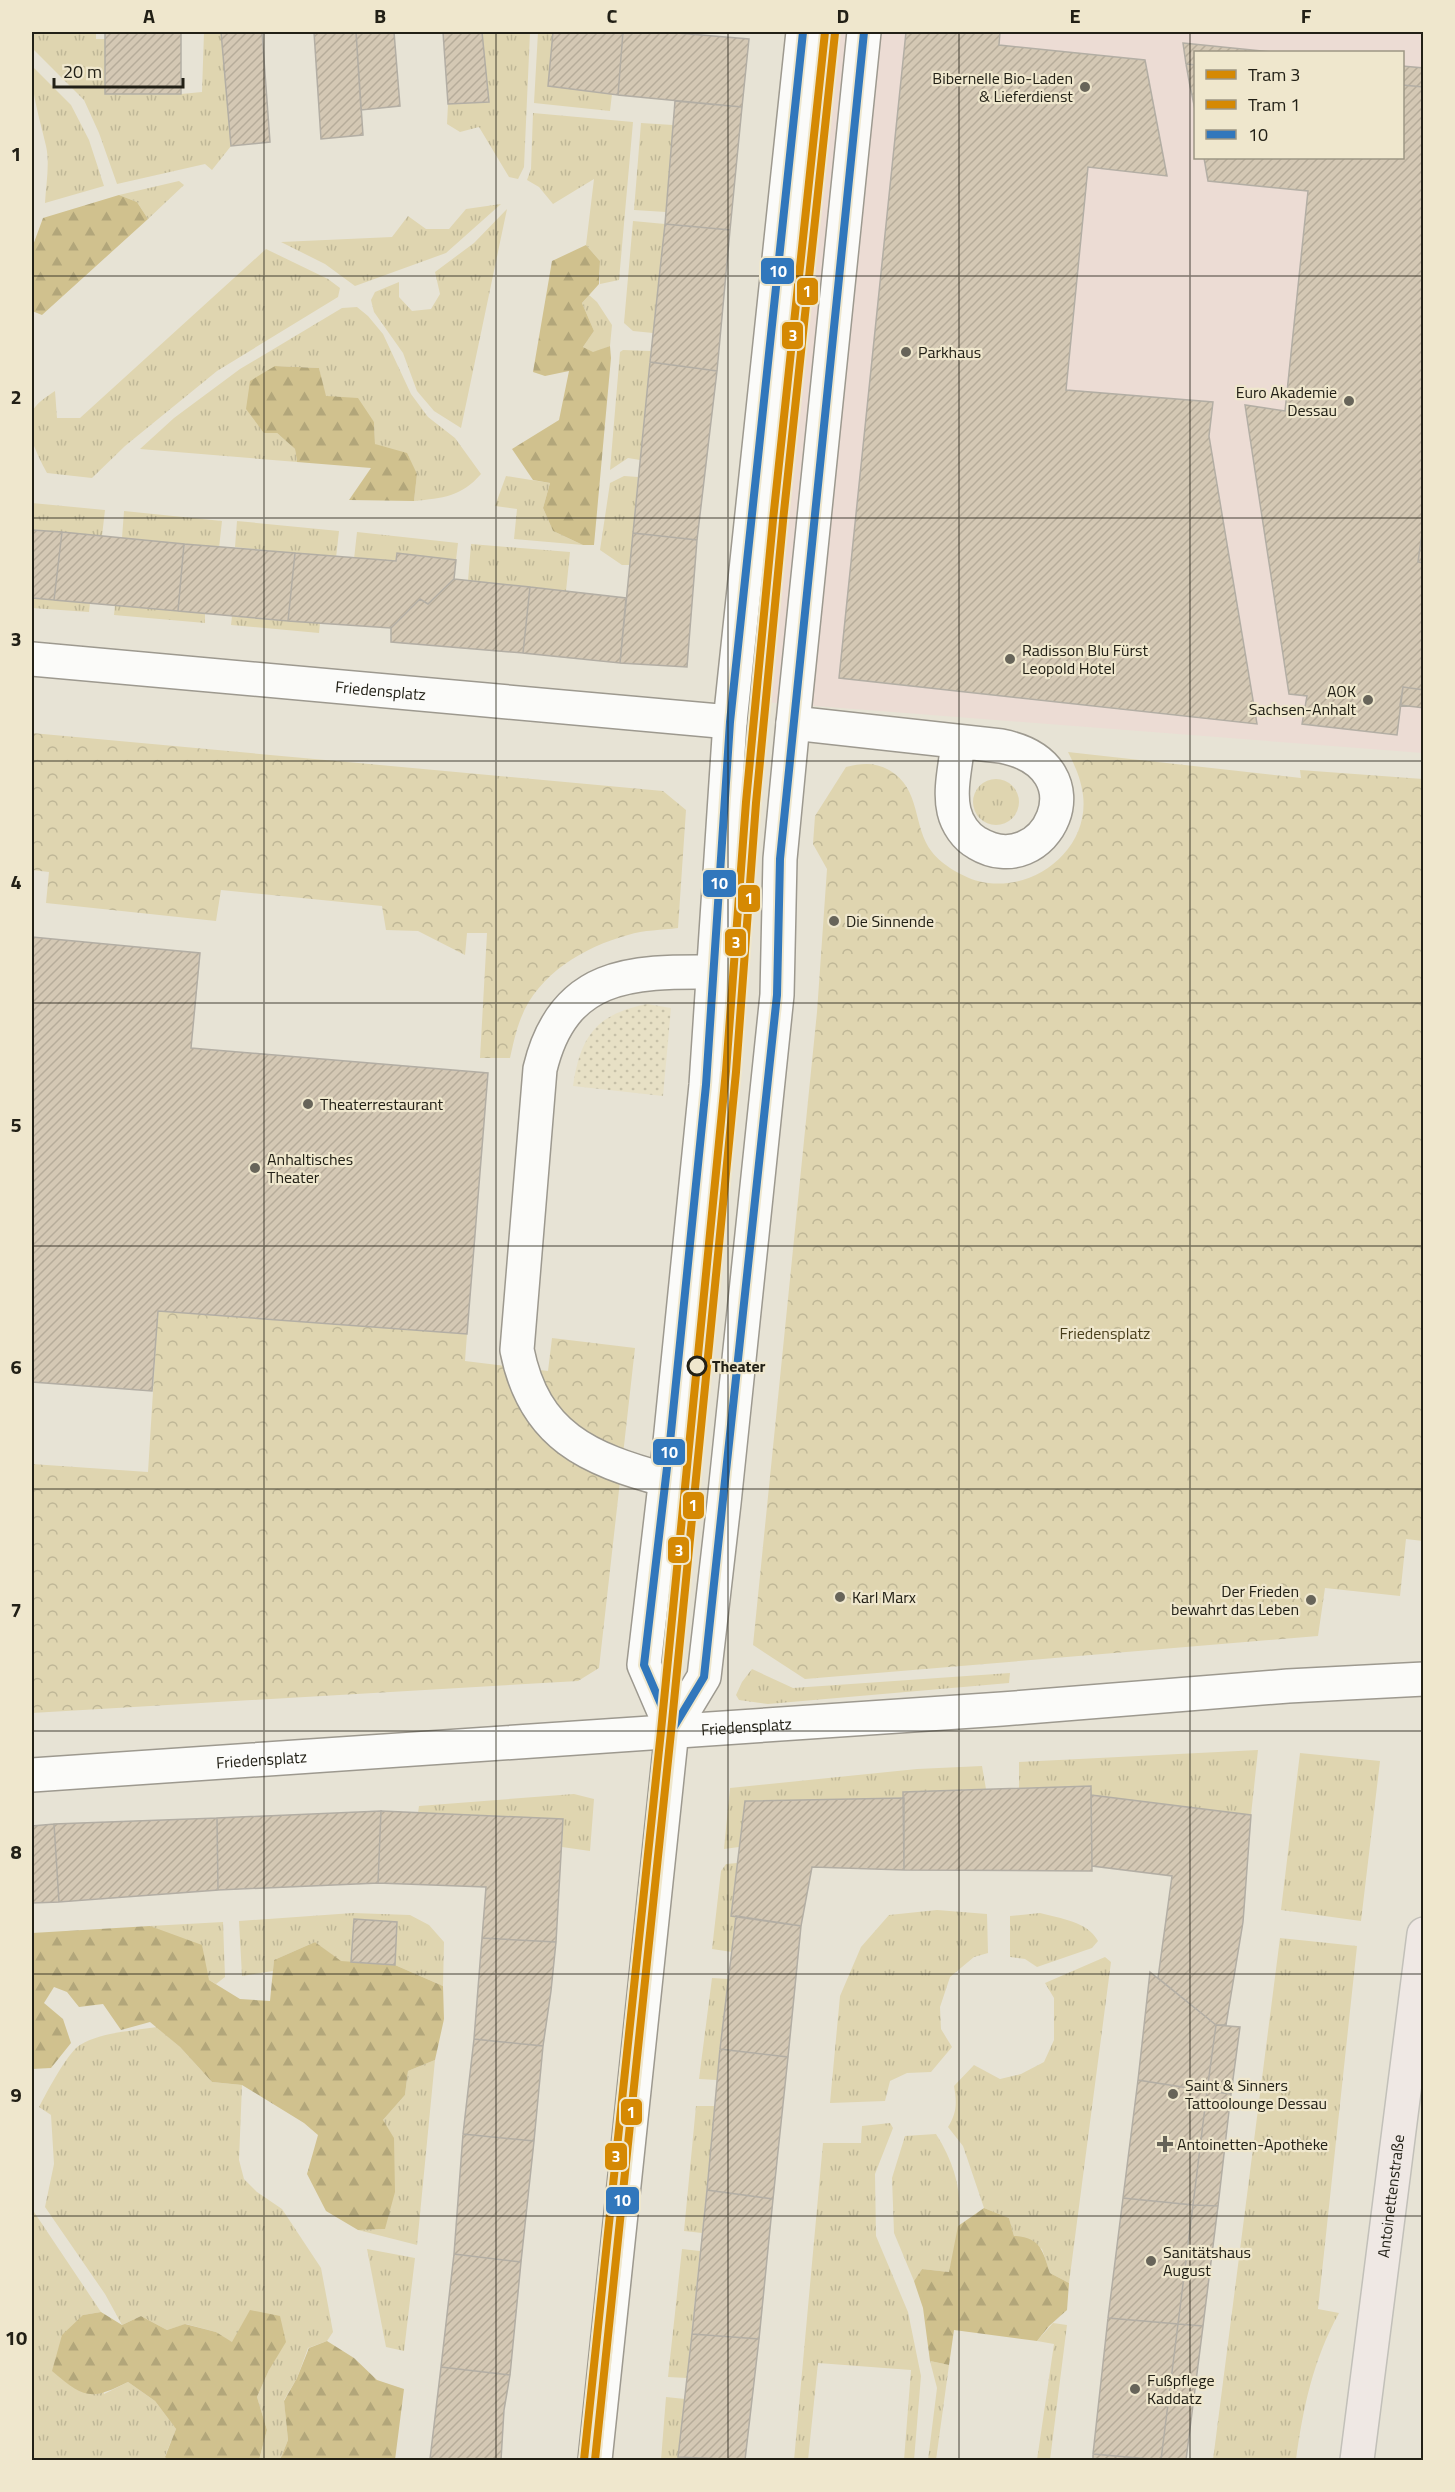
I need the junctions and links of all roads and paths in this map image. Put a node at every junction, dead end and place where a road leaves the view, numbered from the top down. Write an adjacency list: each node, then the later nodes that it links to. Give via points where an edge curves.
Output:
1 (803, 32): 4 (street)
2 (864, 32): 5 (street)
3 (32, 658): 4 (street, Friedensplatz)
4 (730, 722): 7 (street)
5 (793, 723): 6 (street); 10 (street, via 780,859 777,995 704,1677)
6 (958, 742)
7 (714, 972): 8 (street); 8 (street, via 633,975 592,989 580,996 553,1031 540,1069 517,1350 521,1370 533,1400 558,1433 614,1464)
8 (666, 1480): 10 (street, via 644,1665)
9 (1424, 1679): 10 (street, Friedensplatz)
10 (672, 1730): 11 (street, Friedensplatz); 13 (street)
11 (32, 1775)
12 (1424, 1934): 14 (main road, Antoinettenstraße)
13 (595, 2460)
14 (1357, 2460)

